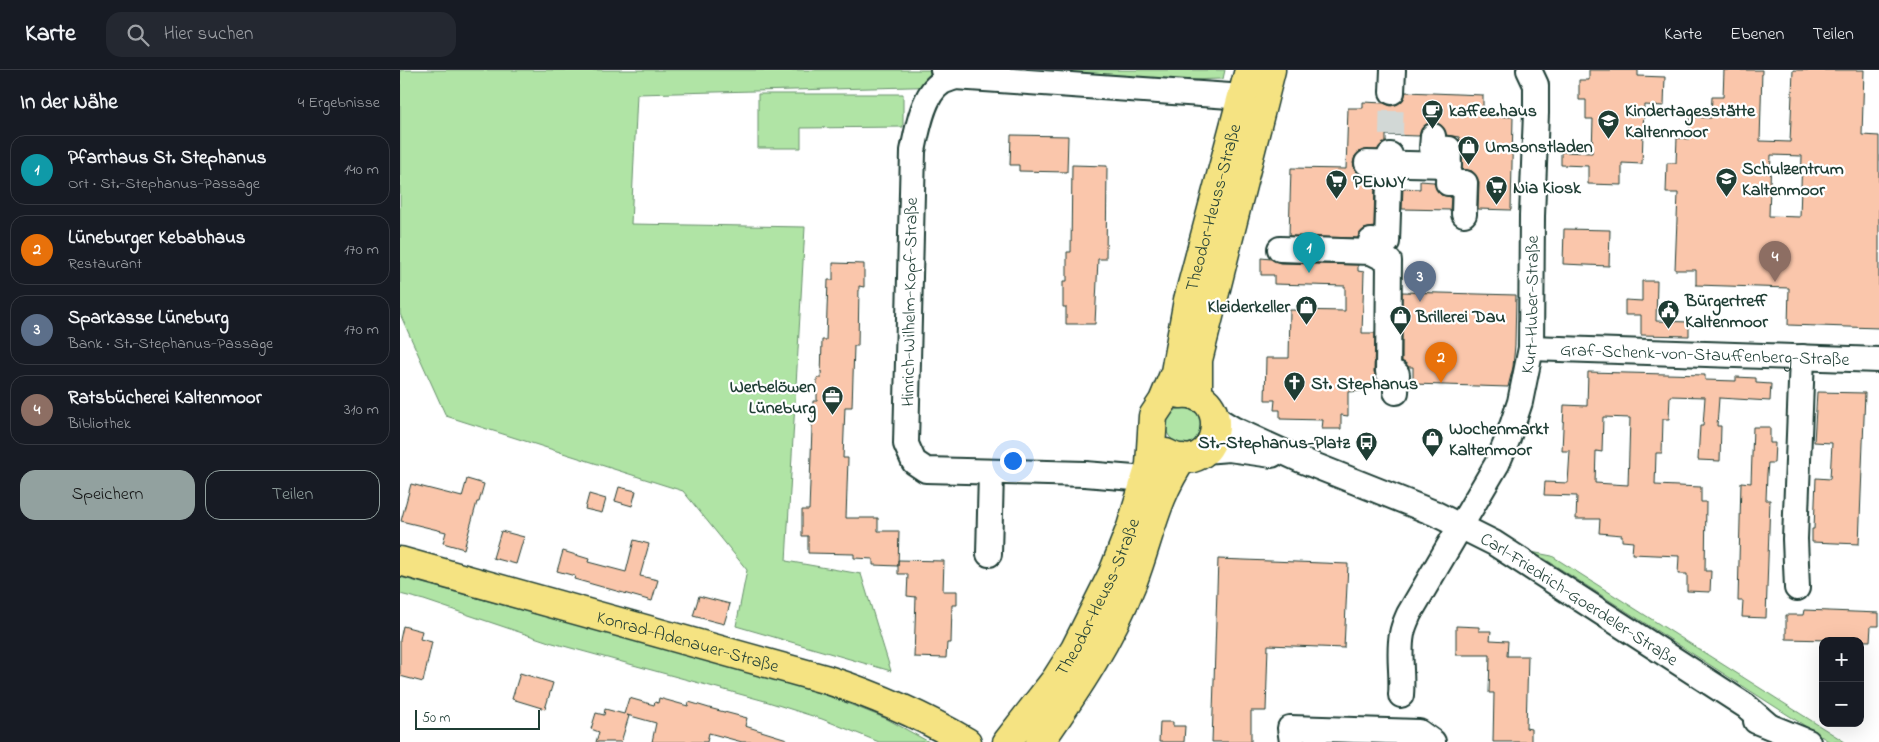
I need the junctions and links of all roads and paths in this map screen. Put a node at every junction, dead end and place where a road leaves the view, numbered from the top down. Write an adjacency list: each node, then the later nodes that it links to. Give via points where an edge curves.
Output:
1 (1249, 70): 5 (main road, Theodor-Heuss-Straße)
2 (1271, 70): 5 (main road, Theodor-Heuss-Straße)
3 (1529, 70): 11 (street, Kurt-Huber-Straße, via 1536,85)
4 (949, 73): 5 (street, Hinrich-Wilhelm-Kopf-Straße); 21 (street, Hinrich-Wilhelm-Kopf-Straße, via 926,103 913,151 906,444 914,462 926,470)
5 (1253, 98): 15 (main road, Theodor-Heuss-Straße, via 1198,360); 16 (main road, Theodor-Heuss-Straße, via 1188,300 1175,372)
6 (1433, 136): 7 (street, via 1432,148 1449,149)
7 (1449, 165): 8 (street, via 1448,183 1465,183); 10 (street, via 1382,160 1387,242 1371,241)
8 (1464, 214)
9 (1280, 249): 10 (street)
10 (1371, 252): 14 (street, via 1389,261 1388,372 1397,374)
11 (1531, 348): 12 (street, Graf-Schenk-von-Stauffenberg-Straße); 23 (street, Kurt-Huber-Straße, via 1520,402 1508,438 1497,464)
12 (1802, 357): 13 (street, Graf-Schenk-von-Stauffenberg-Straße); 26 (street, via 1795,532)
13 (1879, 360)
14 (1396, 392)
15 (1198, 397): 16 (main road, via 1174,395); 17 (main road, via 1212,409)
16 (1163, 401): 18 (main road, Theodor-Heuss-Straße, via 1153,416)
17 (1215, 418): 19 (main road, Theodor-Heuss-Straße, via 1210,445); 20 (street, Carl-Friedrich-Goerdeler-Straße, via 1233,430)
18 (1152, 433): 19 (main road, via 1156,443 1172,456); 22 (main road, Theodor-Heuss-Straße)
19 (1193, 455): 20 (street, Carl-Friedrich-Goerdeler-Straße, via 1229,449); 32 (main road, Theodor-Heuss-Straße, via 1170,475 1133,581 1096,661)
20 (1301, 460): 23 (street, Carl-Friedrich-Goerdeler-Straße, via 1434,513)
21 (991, 472): 22 (street, Hinrich-Wilhelm-Kopf-Straße); 24 (street)
22 (1146, 479): 31 (main road, Theodor-Heuss-Straße, via 1124,545 1090,621 1056,679)
23 (1459, 530): 27 (street, Kurt-Huber-Straße, via 1409,614 1402,632); 28 (street, Carl-Friedrich-Goerdeler-Straße, via 1494,542 1746,706)
24 (989, 554)
25 (400, 561): 30 (main road, Konrad-Adenauer-Straße, via 828,680 896,705)
26 (1797, 588)
27 (1401, 695)
28 (1767, 734): 34 (street, Carl-Friedrich-Goerdeler-Straße)
29 (1291, 735): 33 (street, via 1419,732)
30 (967, 742)
31 (1007, 742)
32 (1040, 742)
33 (1433, 742)
34 (1808, 742)

